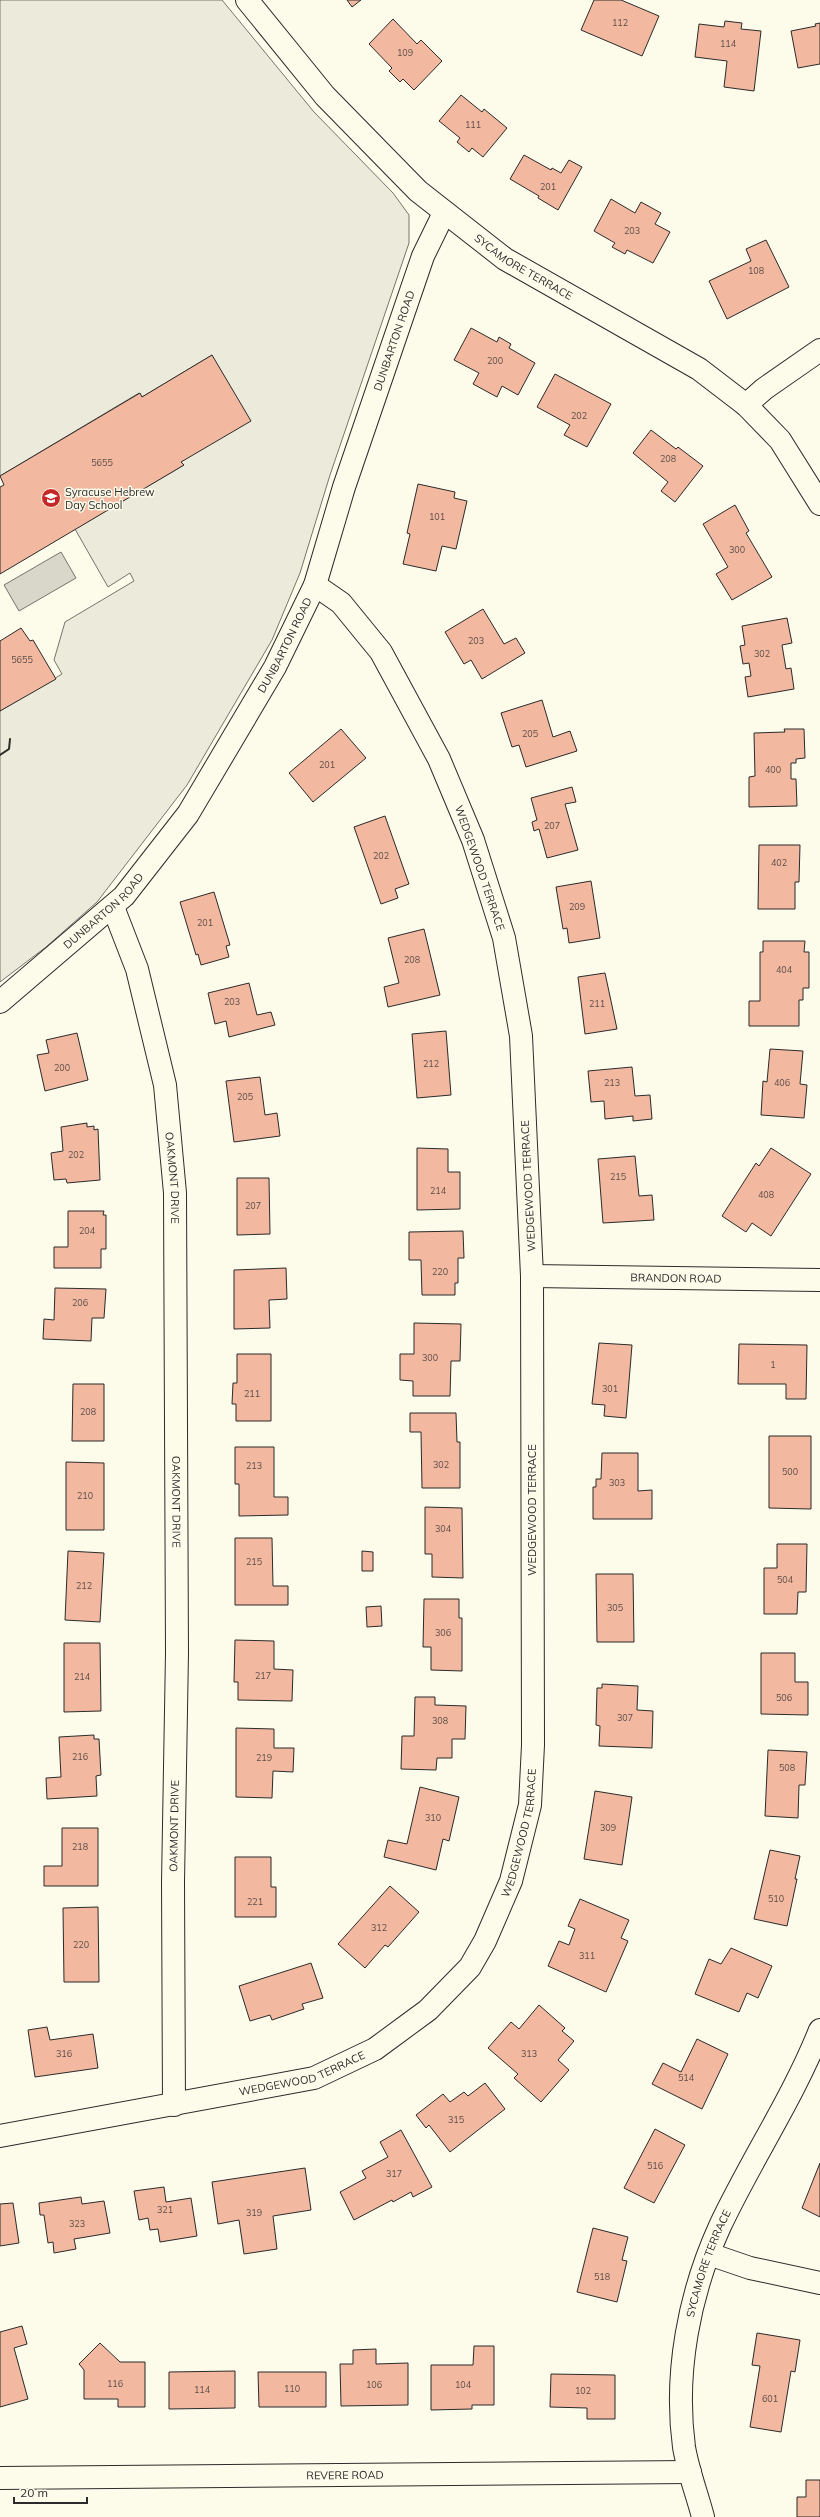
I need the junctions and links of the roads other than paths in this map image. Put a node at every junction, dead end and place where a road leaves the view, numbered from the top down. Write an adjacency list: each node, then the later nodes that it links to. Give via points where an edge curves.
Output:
1 (247, 0): 2 (street, SYCAMORE TERRACE, via 325,96 418,191)
2 (444, 213): 4 (street, SYCAMORE TERRACE, via 506,259 699,369); 6 (street, DUNBARTON ROAD, via 423,256 344,487)
3 (820, 350): 4 (street, via 764,389)
4 (746, 405): 5 (street, SYCAMORE TERRACE, via 780,440)
5 (820, 504)
6 (315, 585): 7 (street, DUNBARTON ROAD, via 275,667 188,814); 9 (street, WEDGEWOOD TERRACE, via 341,603 380,652 439,759 473,840 504,938 521,1036)
7 (113, 907): 8 (street, DUNBARTON ROAD); 12 (street, OAKMONT DRIVE, via 137,969 165,1085 175,1193 177,1653 173,1882)
8 (0, 1002)
9 (532, 1276): 10 (street, BRANDON ROAD); 12 (street, WEDGEWOOD TERRACE, via 533,1745 530,1805 511,1882 485,1941 470,1966 428,2010 375,2049 314,2078)
10 (820, 1280)
11 (820, 2030): 14 (street, SYCAMORE TERRACE, via 807,2062 720,2226)
12 (174, 2105): 13 (street, WEDGEWOOD TERRACE)
13 (0, 2136)
14 (709, 2254): 15 (street, via 750,2268); 16 (street, SYCAMORE TERRACE, via 690,2312 682,2372 684,2447)
15 (820, 2283)
16 (690, 2472): 17 (street, REVERE ROAD); 18 (street, SYCAMORE TERRACE)
17 (0, 2478)
18 (703, 2517)

